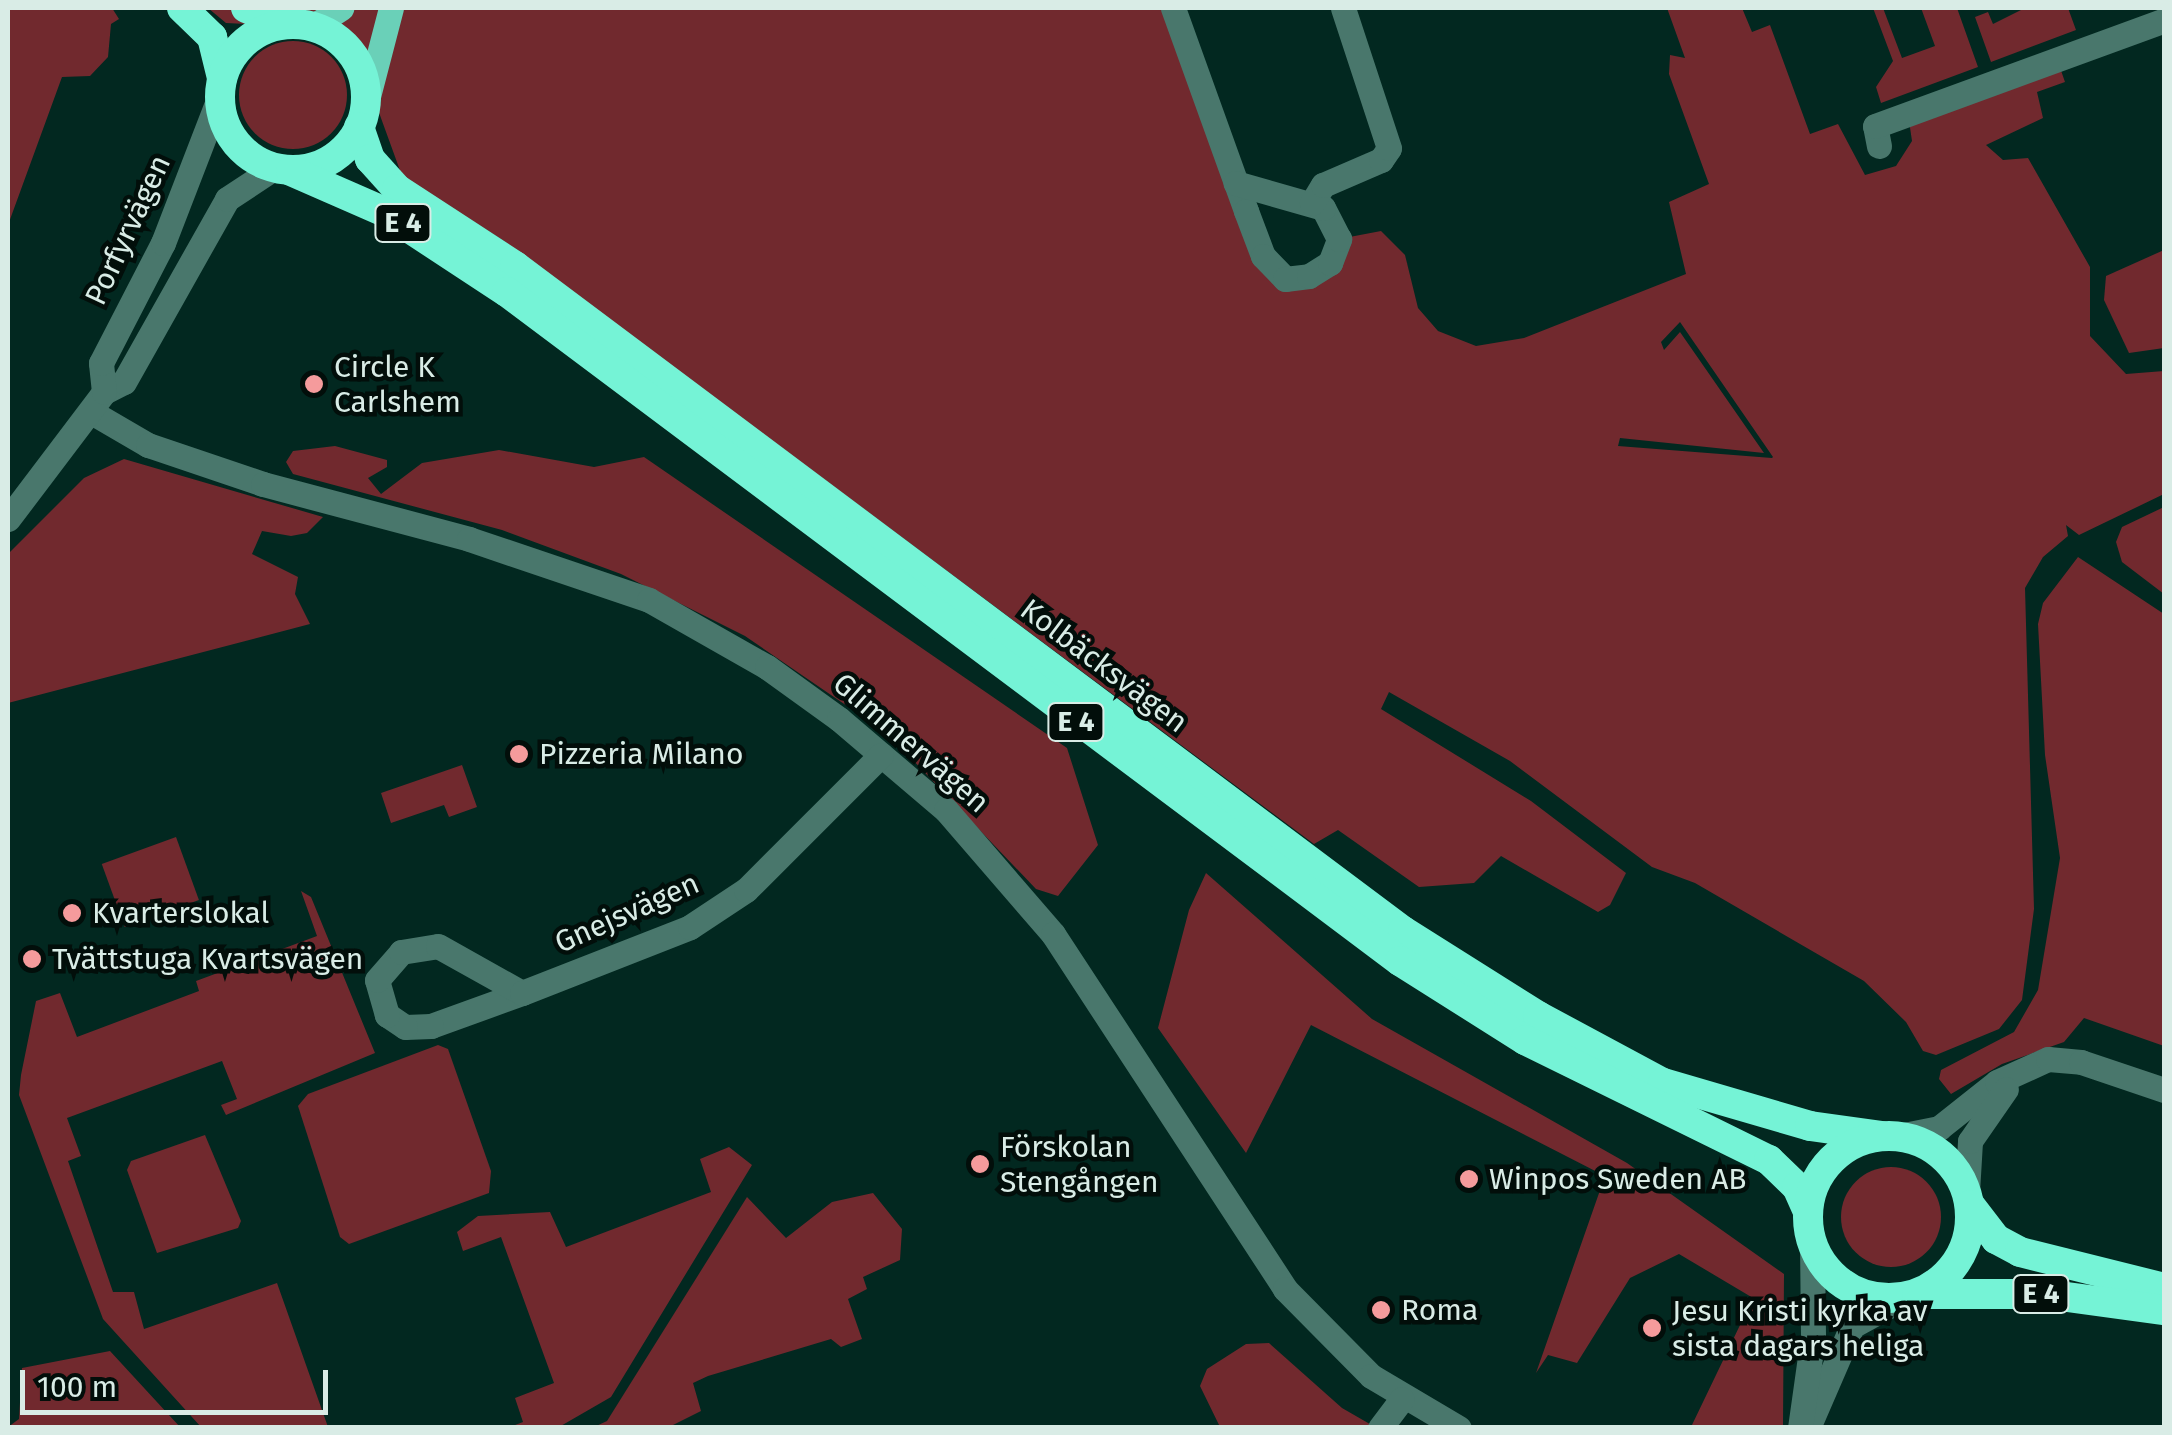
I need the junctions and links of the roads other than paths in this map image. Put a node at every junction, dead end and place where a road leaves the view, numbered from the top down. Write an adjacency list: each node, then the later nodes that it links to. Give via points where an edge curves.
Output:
1 (182, 8): 9 (highway, E 4, via 212,37)
2 (246, 8): 8 (highway, E 4)
3 (341, 8): 8 (main road)
4 (391, 8): 10 (main road)
5 (1173, 8): 13 (street)
6 (1343, 8): 14 (street, via 1390,148 1381,160 1324,185)
7 (2164, 20): 11 (street, via 1875,126)
8 (300, 25): 9 (highway, via 257,33 234,53); 10 (highway, E 4, via 338,40 357,62)
9 (221, 87): 12 (highway, E 4, via 227,129 242,150); 15 (street, Porfyrvägen, via 163,244 101,363)
10 (362, 116): 12 (highway, via 323,164); 21 (highway, Kolbäcksvägen / E 4, via 370,159 398,190 515,266 1403,931 1538,1016 1663,1083 1794,1122)
11 (1879, 146)
12 (282, 170): 15 (street, via 227,199 124,382); 23 (highway, Kolbäcksvägen / E 4, via 385,212 507,292 1400,961 1525,1040 1768,1160 1797,1187)
13 (1236, 183): 14 (street); 14 (street, via 1264,256 1285,279 1322,270 1337,252 1332,218)
14 (1312, 203)
15 (99, 402): 16 (street); 17 (street, Glimmervägen, via 148,444 649,600 766,668)
16 (8, 519)
17 (881, 754): 18 (street, Gnejsvägen, via 746,890 719,908 658,941); 28 (street, Glimmervägen, via 977,843 1053,934 1260,1259 1337,1344)
18 (522, 993): 18 (street, Gnejsvägen, via 438,946 401,952 378,980 387,1015 405,1027 430,1026)
19 (2033, 1066): 20 (street, via 2081,1062); 21 (street, via 1997,1082 1939,1128); 22 (street, via 1979,1121 1966,1162)
20 (2164, 1090)
21 (1891, 1136): 22 (highway, E 4, via 1941,1154); 23 (highway, E 4, via 1851,1146 1826,1166)
22 (1968, 1198): 25 (highway, E 4, via 1996,1239 2020,1252); 26 (highway, via 1959,1258)
23 (1808, 1212): 24 (highway, E 4)
24 (1812, 1242): 26 (highway, E 4, via 1841,1283 1871,1296); 31 (street, via 1813,1336)
25 (2164, 1288)
26 (1911, 1296): 27 (highway, E 4, via 2045,1294); 32 (street, via 1852,1326)
27 (2164, 1310)
28 (1402, 1398): 29 (street); 30 (street, Glimmervägen)
29 (1380, 1428)
30 (1459, 1428)
31 (1800, 1428)
32 (1808, 1428)

